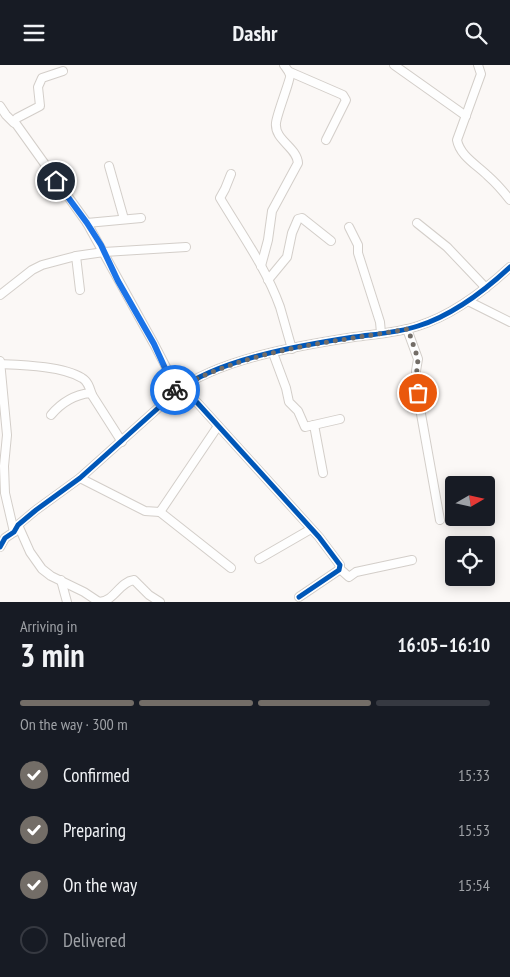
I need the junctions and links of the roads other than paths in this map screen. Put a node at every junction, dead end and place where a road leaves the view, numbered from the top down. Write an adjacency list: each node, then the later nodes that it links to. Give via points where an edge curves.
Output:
1 (284, 65): 5 (street)
2 (394, 65): 7 (street)
3 (478, 65): 7 (street, via 481,74)
4 (63, 71): 8 (street, via 42,78 38,87 40,106 14,119)
5 (290, 73): 9 (street, via 343,95 346,100); 22 (street, via 275,126 298,163 272,211)
6 (0, 106): 8 (street)
7 (466, 116): 12 (street, via 458,145)
8 (14, 123): 15 (street)
9 (326, 140)
10 (109, 166): 14 (street)
11 (231, 174): 22 (street, via 220,197)
12 (510, 199)
13 (141, 218): 14 (street)
14 (124, 219): 15 (street)
15 (87, 223): 20 (street)
16 (417, 223): 25 (street, via 447,247)
17 (349, 227): 31 (street, via 358,245)
18 (331, 241): 24 (street, via 302,218 298,219 287,257)
19 (186, 247): 20 (street)
20 (104, 252): 21 (street); 36 (street)
21 (76, 256): 26 (street); 27 (street, via 42,265)
22 (261, 266): 24 (street)
23 (510, 267): 25 (street)
24 (268, 280): 32 (street)
25 (486, 288): 28 (street)
26 (80, 290)
27 (0, 295)
28 (468, 301): 29 (street); 30 (street, via 438,318)
29 (510, 323)
30 (408, 329): 31 (street); 46 (street, via 418,359 416,386)
31 (381, 333): 32 (street)
32 (292, 349): 33 (street)
33 (273, 353): 35 (street, via 215,371); 40 (street, via 289,402 298,411 305,427)
34 (0, 363): 37 (street, via 54,369 83,378); 49 (street, via 7,435 5,493)
35 (183, 387): 36 (street); 41 (street)
36 (176, 392): 42 (street)
37 (92, 395): 38 (street, via 86,393 72,397); 42 (street)
38 (51, 415)
39 (340, 419): 40 (street)
40 (314, 425): 43 (street)
41 (218, 426): 45 (street); 48 (street)
42 (122, 441): 44 (street)
43 (323, 473)
44 (80, 478): 45 (street, via 145,511); 47 (street)
45 (160, 511): 53 (street)
46 (440, 520)
47 (18, 525): 49 (street); 55 (street, via 37,564)
48 (311, 529): 51 (street); 54 (street)
49 (14, 532): 50 (street)
50 (0, 547)
51 (259, 559)
52 (412, 560): 54 (street, via 356,572 348,577)
53 (231, 569)
54 (340, 569): 56 (street)
55 (61, 580): 57 (street); 58 (street, via 102,602 134,580)
56 (299, 597)
57 (67, 602)
58 (160, 602)

